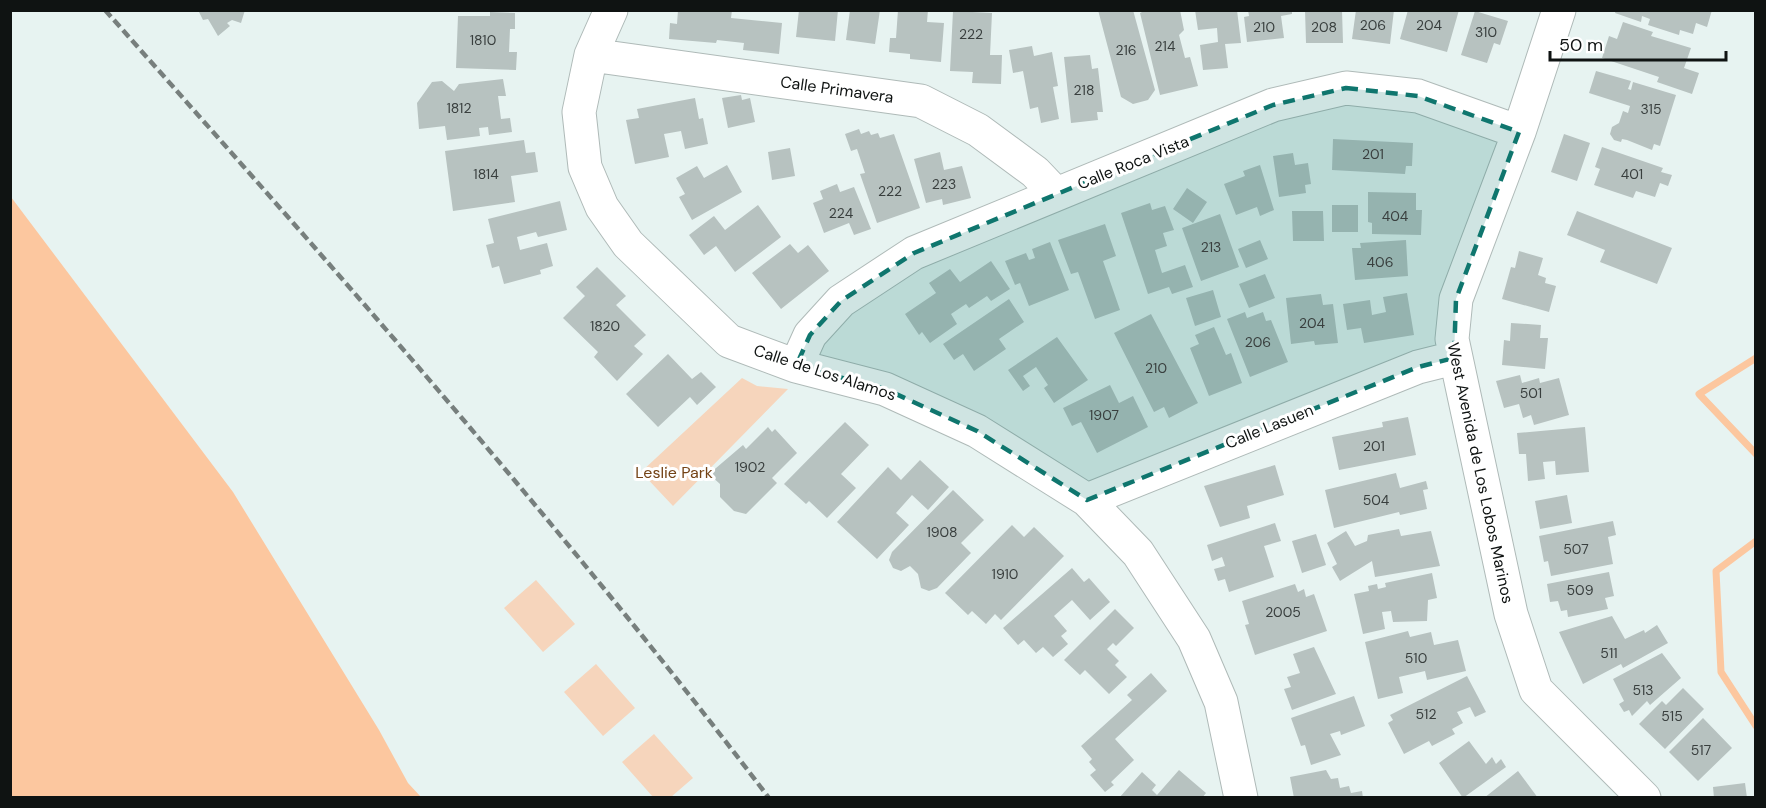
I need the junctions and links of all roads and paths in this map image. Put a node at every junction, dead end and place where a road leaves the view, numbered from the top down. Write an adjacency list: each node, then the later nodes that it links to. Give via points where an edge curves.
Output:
1 (611, 10): 3 (street, Calle de Los Alamos)
2 (1559, 10): 4 (street, West Avenida de Los Lobos Marinos)
3 (591, 55): 5 (street, Calle Primavera, via 921,101 978,130 1035,172); 7 (street, Calle de Los Alamos, via 579,112 585,167 602,207 628,244 729,341)
4 (1519, 132): 5 (street, Calle Roca Vista, via 1418,96 1346,88 1273,105); 6 (street, West Avenida de Los Lobos Marinos, via 1456,299)
5 (1055, 193): 7 (street, Calle Roca Vista, via 914,253 841,301 810,335)
6 (1454, 358): 8 (street, Calle Lasuen, via 1418,367); 10 (street, West Avenida de Los Lobos Marinos, via 1510,614 1536,690)
7 (796, 366): 8 (street, Calle de Los Alamos, via 885,389 977,431)
8 (1087, 500): 9 (street, Calle de Los Alamos, via 1138,553 1194,639 1221,702)
9 (1241, 798)
10 (1644, 798)

